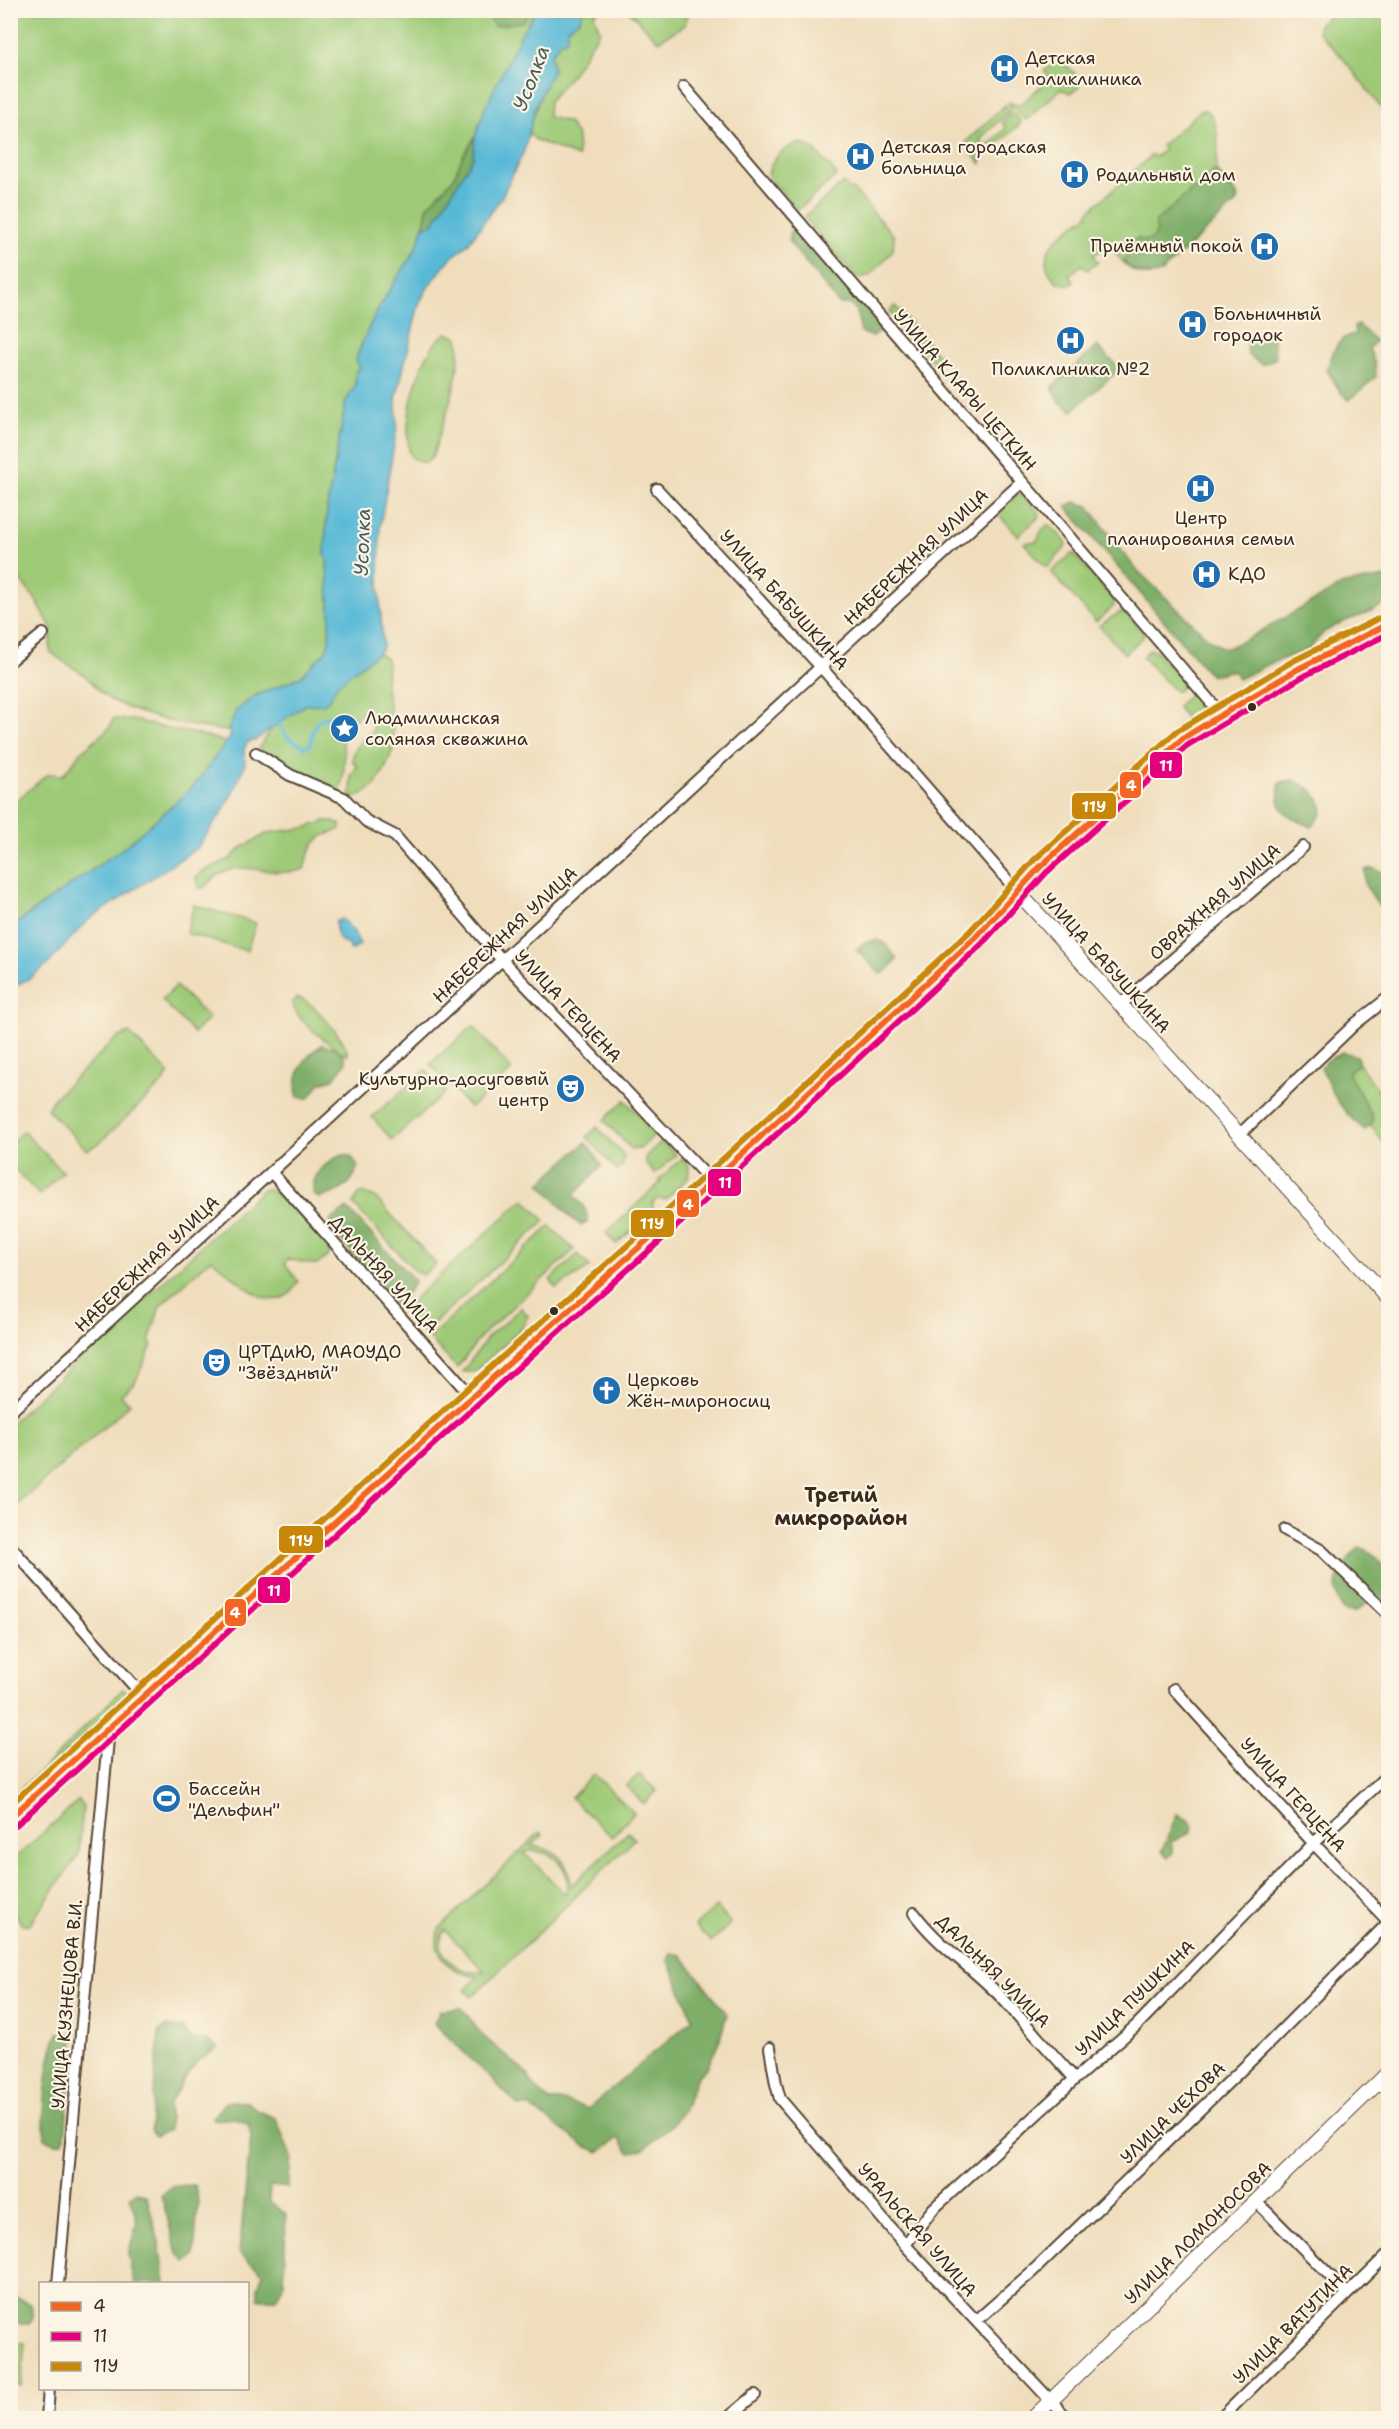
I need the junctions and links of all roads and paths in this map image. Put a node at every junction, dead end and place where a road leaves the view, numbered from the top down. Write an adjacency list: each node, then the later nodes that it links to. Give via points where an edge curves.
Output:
1 (684, 87): 2 (street, УЛИЦА КЛАРЫ ЦЕТКИН)
2 (1022, 482): 7 (street, НАБЕРЕЖНАЯ УЛИЦА); 8 (street, УЛИЦА КЛАРЫ ЦЕТКИН)
3 (657, 489): 7 (street, УЛИЦА БАБУШКИНА)
4 (1389, 624): 8 (street, via 1298,669)
5 (43, 634): 6 (street)
6 (10, 661)
7 (821, 667): 11 (street, УЛИЦА БАБУШКИНА); 12 (street, НАБЕРЕЖНАЯ УЛИЦА)
8 (1221, 714): 11 (street, via 1183,738)
9 (256, 753): 12 (street, УЛИЦА ГЕРЦЕНА, via 290,775 344,798 370,824 395,836)
10 (1303, 847): 14 (street, ОВРАЖНАЯ УЛИЦА)
11 (1017, 891): 14 (street, УЛИЦА БАБУШКИНА); 17 (street, via 975,938)
12 (502, 960): 16 (street, НАБЕРЕЖНАЯ УЛИЦА); 17 (street, УЛИЦА ГЕРЦЕНА)
13 (1389, 998): 15 (street, via 1355,1024)
14 (1120, 1005): 15 (street, УЛИЦА БАБУШКИНА)
15 (1239, 1135): 18 (street, УЛИЦА БАБУШКИНА)
16 (271, 1172): 19 (street, ДАЛЬНЯЯ УЛИЦА); 20 (street, НАБЕРЕЖНАЯ УЛИЦА)
17 (712, 1182): 19 (street)
18 (1389, 1298)
19 (472, 1397): 25 (street)
20 (10, 1412)
21 (1285, 1530): 23 (street, via 1321,1550)
22 (10, 1546): 25 (street)
23 (1389, 1614)
24 (1174, 1689): 29 (street, УЛИЦА ГЕРЦЕНА)
25 (143, 1696): 26 (street)
26 (109, 1728): 28 (street); 38 (street, УЛИЦА КУЗНЕЦОВА В.И.)
27 (1389, 1775): 29 (street, УЛИЦА ПУШКИНА)
28 (10, 1818)
29 (1314, 1843): 31 (street, УЛИЦА ГЕРЦЕНА); 34 (street, УЛИЦА ПУШКИНА, via 1137,2025)
30 (914, 1913): 34 (street, ДАЛЬНЯЯ УЛИЦА, via 1004,2000)
31 (1389, 1922): 40 (street, УЛИЦА ЧЕХОВА, via 1267,2045)
32 (770, 2048): 36 (street, УРАЛЬСКАЯ УЛИЦА, via 780,2099)
33 (1389, 2073): 35 (street, УЛИЦА ЛОМОНОСОВА)
34 (1075, 2079): 36 (street, УЛИЦА ПУШКИНА, via 933,2209)
35 (1257, 2202): 39 (street); 43 (street, УЛИЦА ЛОМОНОСОВА)
36 (905, 2245): 40 (street, УРАЛЬСКАЯ УЛИЦА)
37 (1389, 2254): 39 (street, УЛИЦА ВАТУТИНА)
38 (58, 2282)
39 (1347, 2293): 48 (street, УЛИЦА ВАТУТИНА)
40 (976, 2321): 43 (street, УРАЛЬСКАЯ УЛИЦА)
41 (49, 2390): 44 (street)
42 (755, 2395): 45 (street)
43 (1051, 2401): 46 (street, УЛИЦА ЛОМОНОСОВА); 47 (street, УРАЛЬСКАЯ УЛИЦА)
44 (46, 2418)
45 (728, 2418)
46 (1033, 2418)
47 (1067, 2418)
48 (1221, 2418)

